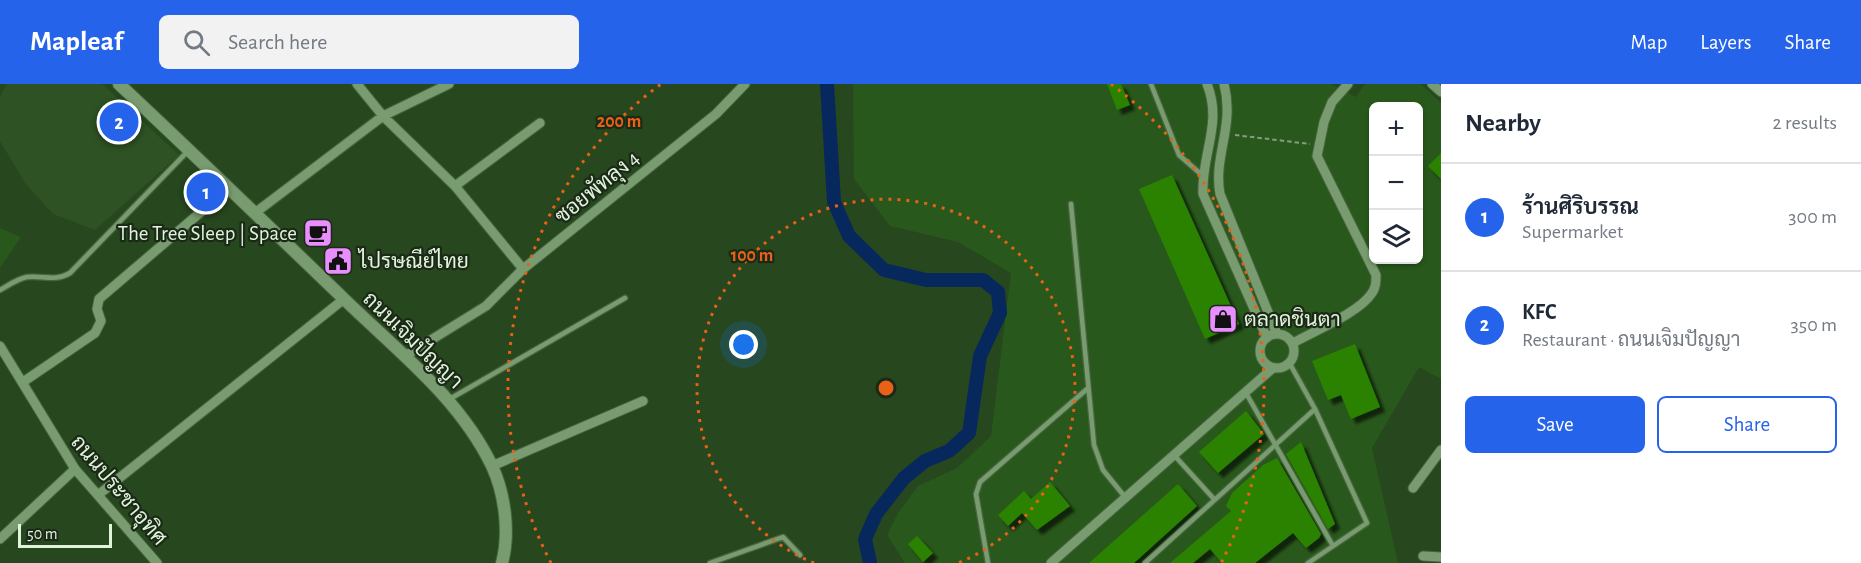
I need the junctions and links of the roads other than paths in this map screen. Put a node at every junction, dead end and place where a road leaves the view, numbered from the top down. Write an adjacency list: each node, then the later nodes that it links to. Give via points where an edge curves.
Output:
1 (119, 84): 15 (street, ถนนเจิมปัญญา)
2 (357, 84): 11 (street)
3 (449, 84): 11 (street)
4 (745, 84): 21 (street, ซอยพัทลุง 4, via 716,114)
5 (1151, 84): 16 (lane, via 1179,154)
6 (1208, 84): 13 (street, via 1214,107)
7 (1224, 84): 14 (street)
8 (1348, 84): 27 (street, via 1332,102 1317,156 1376,275 1376,286 1351,311)
9 (1432, 84): 10 (street)
10 (1441, 92)
11 (383, 116): 17 (street); 20 (street)
12 (540, 123): 17 (street)
13 (1212, 131): 14 (street); 16 (street)
14 (1226, 134): 25 (street, via 1217,177 1220,194)
15 (189, 150): 18 (street, ถนนเจิมปัญญา); 22 (lane, via 70,273 62,278 28,277)
16 (1202, 175): 26 (street, via 1203,194)
17 (455, 186): 21 (street)
18 (229, 188): 20 (street, ถนนเจิมปัญญา); 32 (street, via 99,299 101,321 95,333)
19 (1071, 204): 33 (lane)
20 (255, 213): 24 (street, ถนนเจิมปัญญา)
21 (523, 269): 29 (street, ซอยพัทลุง 4, via 486,306)
22 (0, 290)
23 (625, 298): 35 (lane)
24 (344, 299): 29 (street, ถนนเจิมปัญญา); 44 (street)
25 (1277, 334): 26 (street); 27 (street)
26 (1267, 338): 31 (street, via 1261,347 1261,358)
27 (1293, 343): 30 (street, via 1295,354)
28 (0, 346): 32 (street, ถนนประชาอุทิศ)
29 (405, 357): 35 (street, ถนนเจิมปัญญา)
30 (1290, 363): 31 (street); 37 (lane)
31 (1274, 368): 34 (street)
32 (23, 382): 42 (street, ถนนประชาอุทิศ)
33 (1087, 389): 45 (lane, via 1094,445 1103,470); 55 (lane, via 981,482 976,494)
34 (1246, 393): 38 (lane); 40 (street)
35 (448, 400): 41 (street, ถนนเจิมปัญญา)
36 (643, 401): 41 (street)
37 (1315, 409): 38 (lane); 48 (lane, via 1367,523)
38 (1278, 444): 46 (lane); 48 (lane)
39 (1441, 450): 43 (street)
40 (1174, 455): 45 (street); 46 (lane)
41 (492, 466): 53 (street, ถนนเจิมปัญญา, via 504,509 506,548)
42 (75, 469): 44 (street, ถนนประชาอุทิศ); 47 (street)
43 (1413, 488)
44 (98, 495): 52 (street, ถนนประชาอุทิศ)
45 (1125, 498): 56 (street)
46 (1214, 499): 57 (lane)
47 (0, 539)
48 (1333, 546): 58 (lane)
49 (800, 555): 54 (lane, via 783,537)
50 (1423, 555): 51 (street)
51 (1441, 557)
52 (157, 563)
53 (502, 563)
54 (710, 563)
55 (988, 563)
56 (1051, 563)
57 (1145, 563)
58 (1308, 563)

